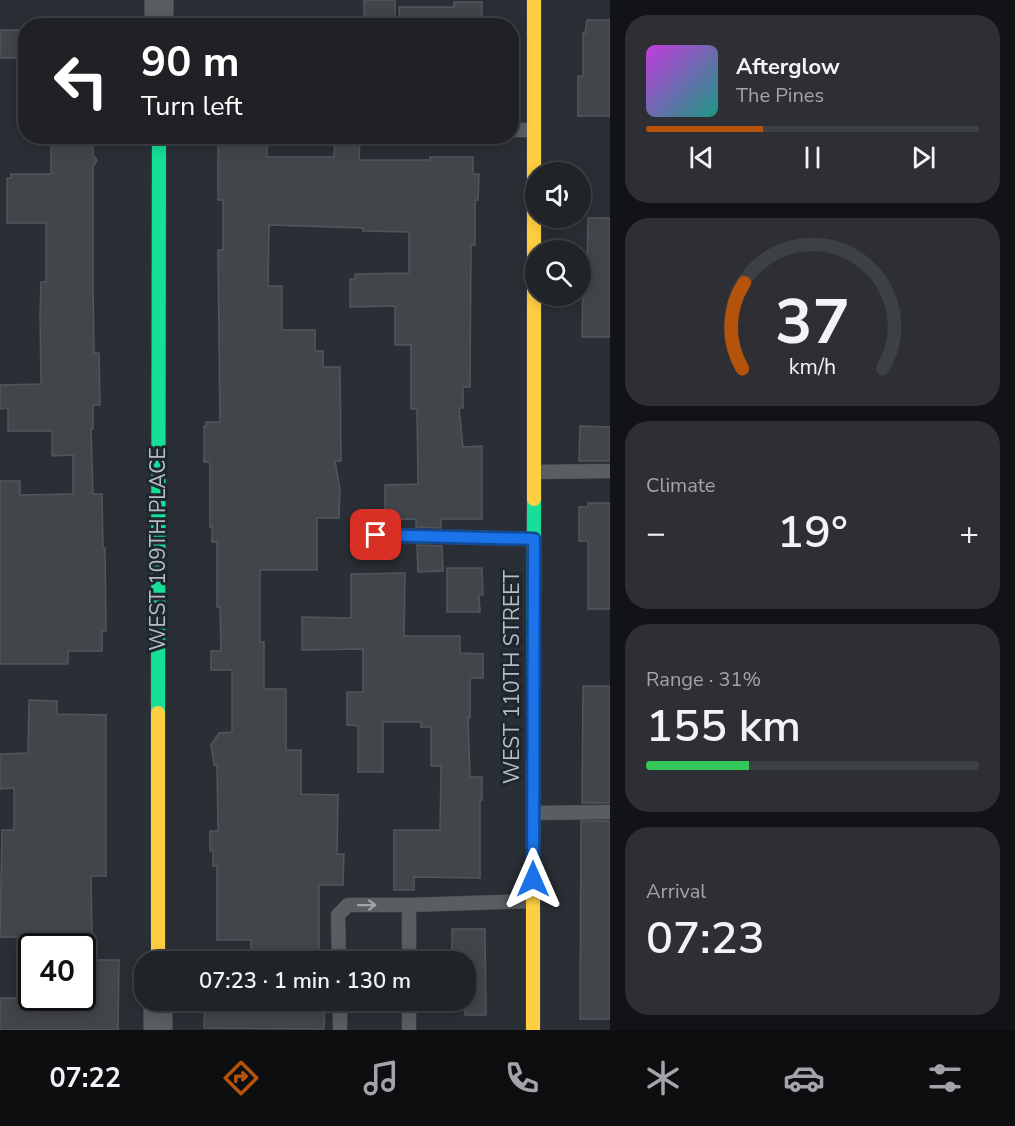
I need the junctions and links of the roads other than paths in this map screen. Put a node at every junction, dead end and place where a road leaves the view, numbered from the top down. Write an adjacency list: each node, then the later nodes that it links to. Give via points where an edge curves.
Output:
1 (159, 0): 3 (street)
2 (534, 0): 5 (street, WEST 110TH STREET)
3 (159, 18)
4 (519, 130): 5 (lane)
5 (534, 130): 8 (street, WEST 110TH STREET)
6 (159, 144): 15 (street, WEST 109TH PLACE)
7 (610, 471): 8 (lane)
8 (534, 472): 10 (street, WEST 110TH STREET)
9 (376, 535): 10 (lane)
10 (534, 539): 12 (street, WEST 110TH STREET)
11 (610, 812): 12 (lane)
12 (533, 813): 13 (street, WEST 110TH STREET)
13 (533, 901): 14 (lane); 24 (street, WEST 110TH STREET)
14 (409, 905): 16 (lane, one-way to 14, via 338,915 348,905); 17 (lane)
15 (158, 951)
16 (339, 951)
17 (409, 951)
18 (158, 1011): 21 (street)
19 (340, 1011): 22 (lane)
20 (409, 1011): 23 (lane)
21 (158, 1030)
22 (340, 1030)
23 (409, 1030)
24 (533, 1030)

